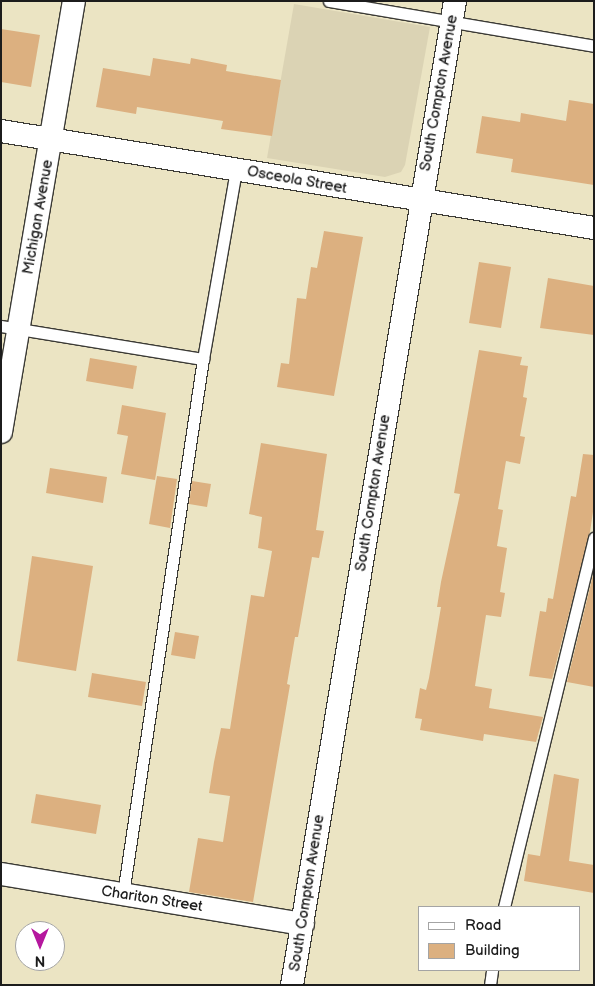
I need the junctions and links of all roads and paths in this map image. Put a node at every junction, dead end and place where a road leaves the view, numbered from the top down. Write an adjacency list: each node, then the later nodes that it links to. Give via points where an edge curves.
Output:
1 (74, 1): 6 (street, Michigan Avenue)
2 (329, 1): 3 (lane)
3 (453, 12): 4 (lane); 8 (street, South Compton Avenue)
4 (594, 46)
5 (1, 131): 6 (street, Osceola Street)
6 (51, 139): 7 (street, Osceola Street); 10 (street, Michigan Avenue)
7 (236, 169): 8 (street, Osceola Street); 11 (lane)
8 (421, 200): 9 (street, Osceola Street); 17 (street, South Compton Avenue)
9 (594, 228)
10 (10, 328): 11 (lane); 12 (street, Michigan Avenue)
11 (203, 359): 15 (lane)
12 (1, 432)
13 (594, 538): 16 (lane)
14 (1, 874): 15 (street, Chariton Street)
15 (123, 894): 17 (street, Chariton Street)
16 (504, 906)
17 (302, 924): 19 (street, South Compton Avenue)
18 (492, 971): 20 (lane)
19 (292, 985)
20 (490, 985)

